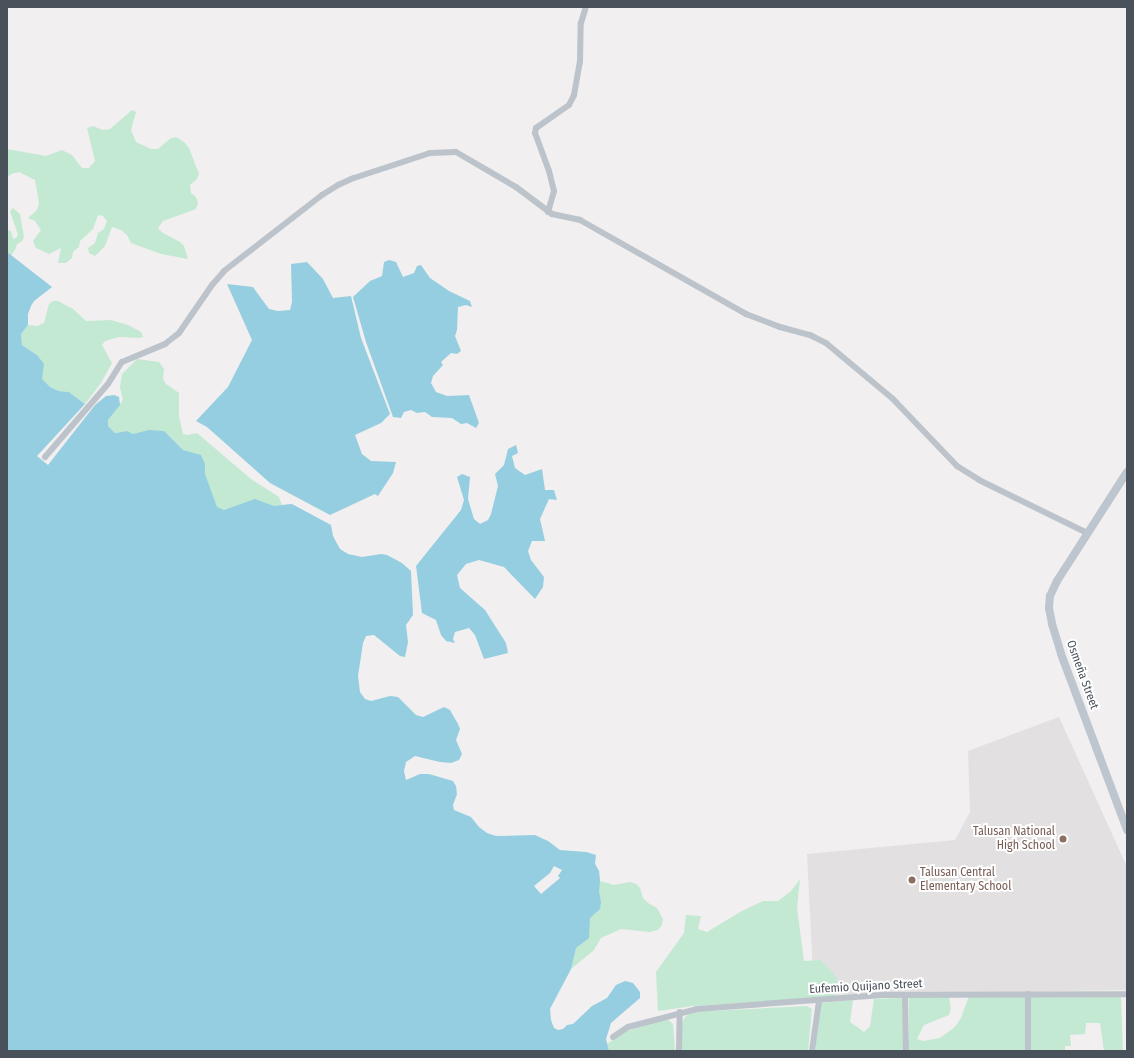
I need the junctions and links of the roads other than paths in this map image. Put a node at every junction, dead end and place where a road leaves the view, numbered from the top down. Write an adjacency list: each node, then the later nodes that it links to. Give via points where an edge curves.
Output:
1 (586, 7): 2 (street, via 581,22 580,62 574,95 569,105 536,128 535,133 554,191)
2 (548, 212): 3 (street, via 516,187 456,152 430,153 338,185 224,271 179,333 165,344 122,362 108,384); 5 (street, via 580,220 746,314 810,335 826,343 893,399 957,466 979,480)
3 (45, 457)
4 (1127, 472): 5 (main road, Osmeña Street)
5 (1087, 533): 6 (main road, Osmeña Street, via 1053,588 1049,602 1050,616 1061,654)
6 (1127, 830)
7 (1028, 994): 8 (street, Eufemio Quijano Street); 9 (street, Eufemio Quijano Street); 16 (street)
8 (1127, 994)
9 (905, 995): 10 (street, Eufemio Quijano Street); 15 (street)
10 (819, 1001): 11 (street, Eufemio Quijano Street); 14 (street)
11 (680, 1012): 12 (street, Eufemio Quijano Street, via 628,1027); 13 (street)
12 (613, 1038)
13 (679, 1051)
14 (812, 1051)
15 (906, 1051)
16 (1028, 1051)

